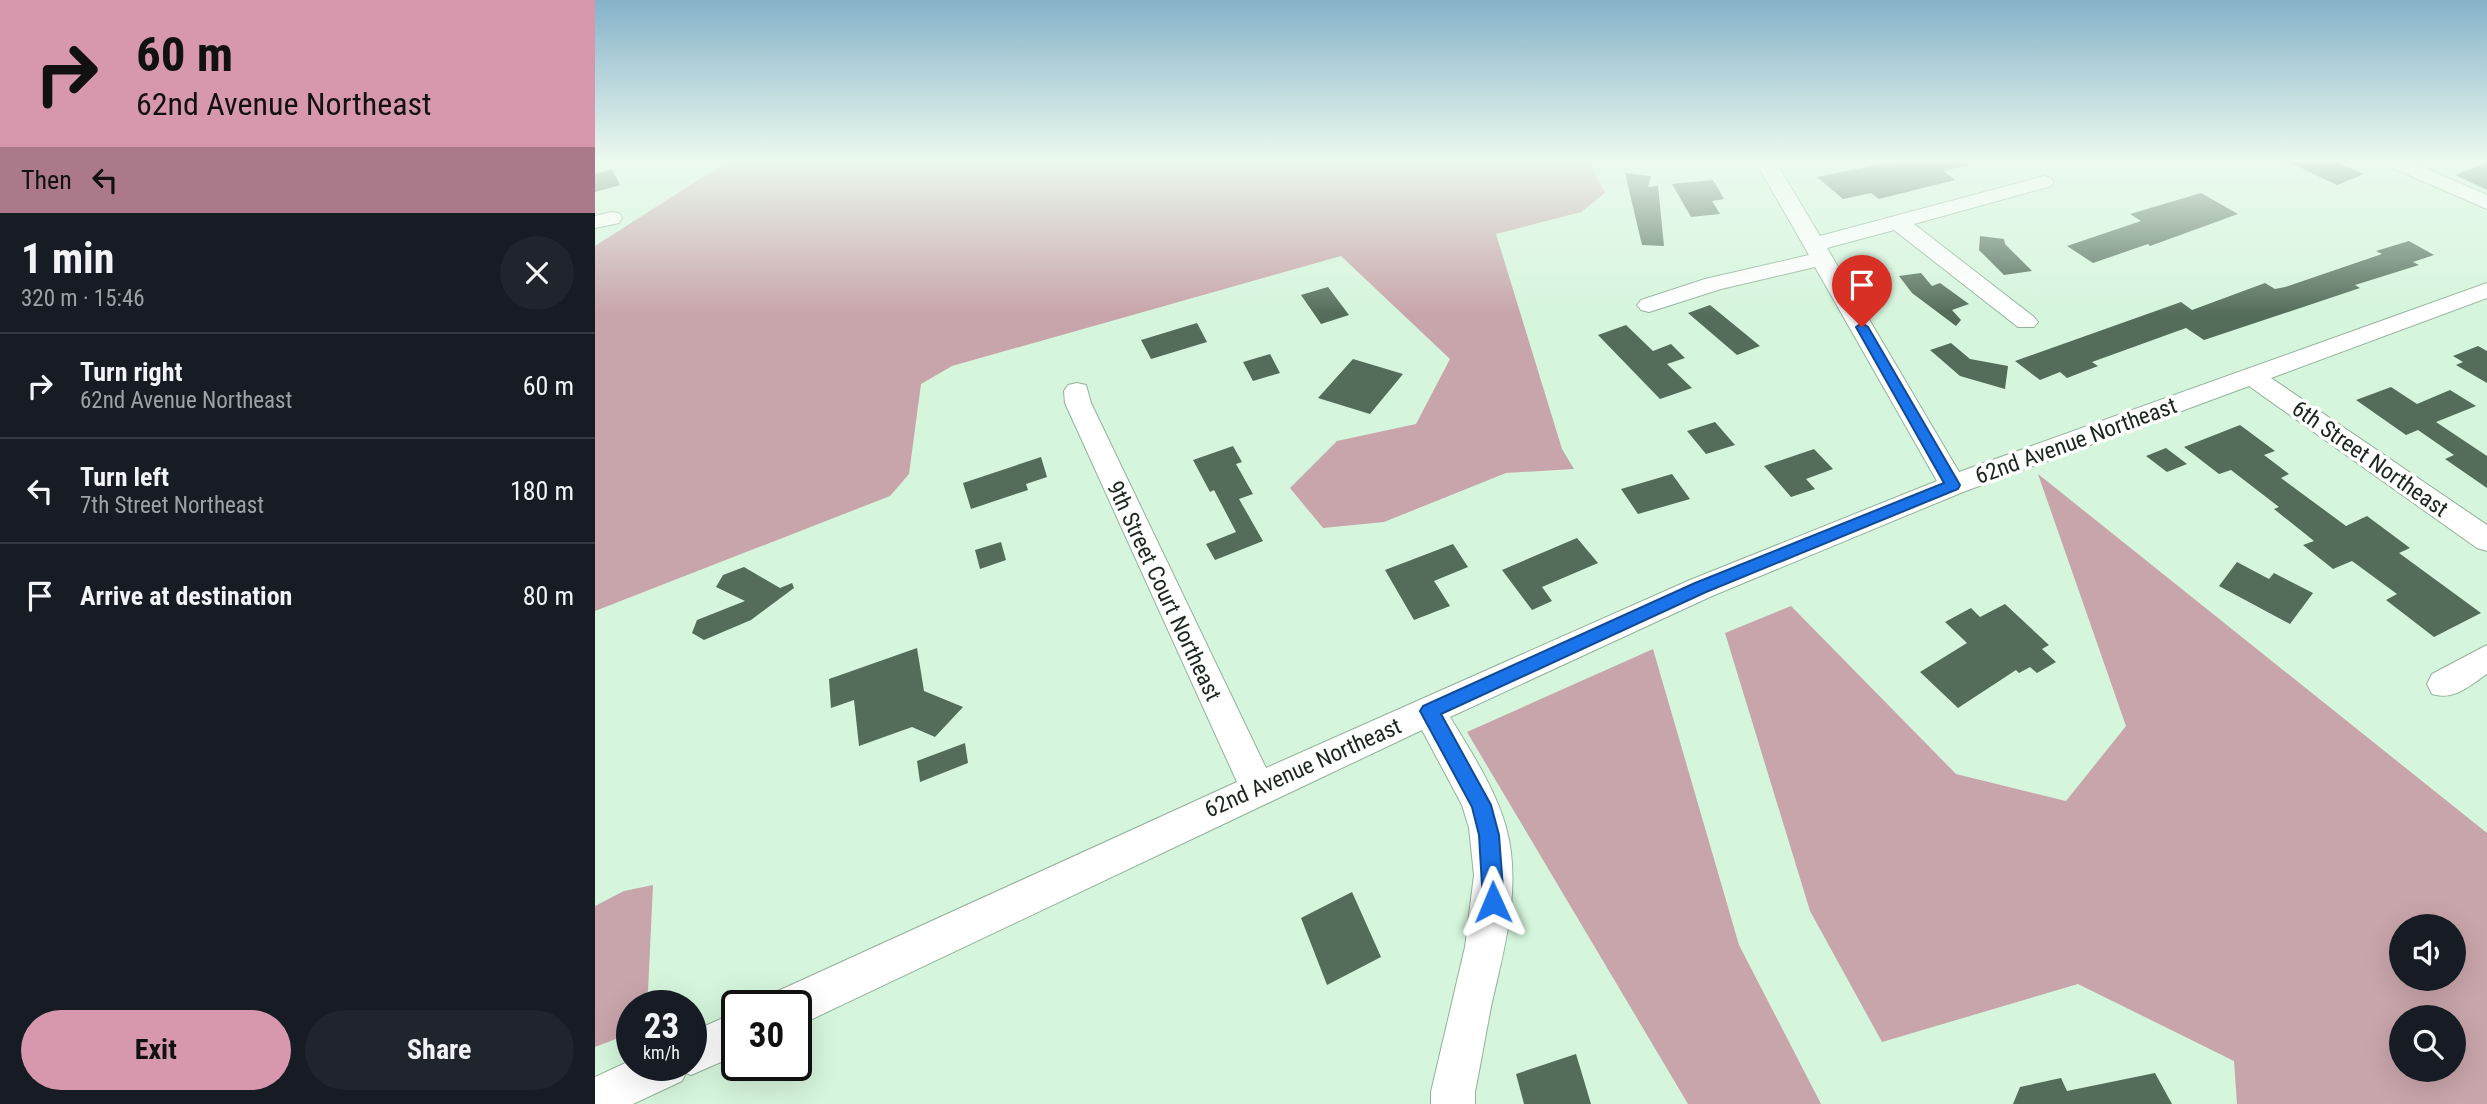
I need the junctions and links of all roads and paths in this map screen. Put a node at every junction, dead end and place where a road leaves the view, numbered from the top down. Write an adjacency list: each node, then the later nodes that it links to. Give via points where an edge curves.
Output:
1 (1794, 211): 4 (street)
2 (1943, 211): 3 (street)
3 (1899, 223): 4 (street); 7 (street)
4 (1818, 252): 6 (street); 10 (street)
5 (2487, 290): 8 (street, 62nd Avenue Northeast)
6 (1649, 305)
7 (2026, 322)
8 (2253, 377): 10 (street, 62nd Avenue Northeast); 11 (street, 6th Street Northeast)
9 (1077, 391): 15 (street, 9th Street Court Northeast, via 1077,403 1108,473)
10 (1953, 485): 14 (street, 62nd Avenue Northeast, via 1700,587)
11 (2487, 541)
12 (2487, 659): 13 (street)
13 (2444, 684)
14 (1429, 711): 15 (street, 62nd Avenue Northeast); 19 (street, via 1481,805 1493,874 1484,961)
15 (1258, 789): 16 (street, 62nd Avenue Northeast)
16 (812, 997)
17 (634, 1081): 18 (street)
18 (595, 1099)
19 (1453, 1104)

